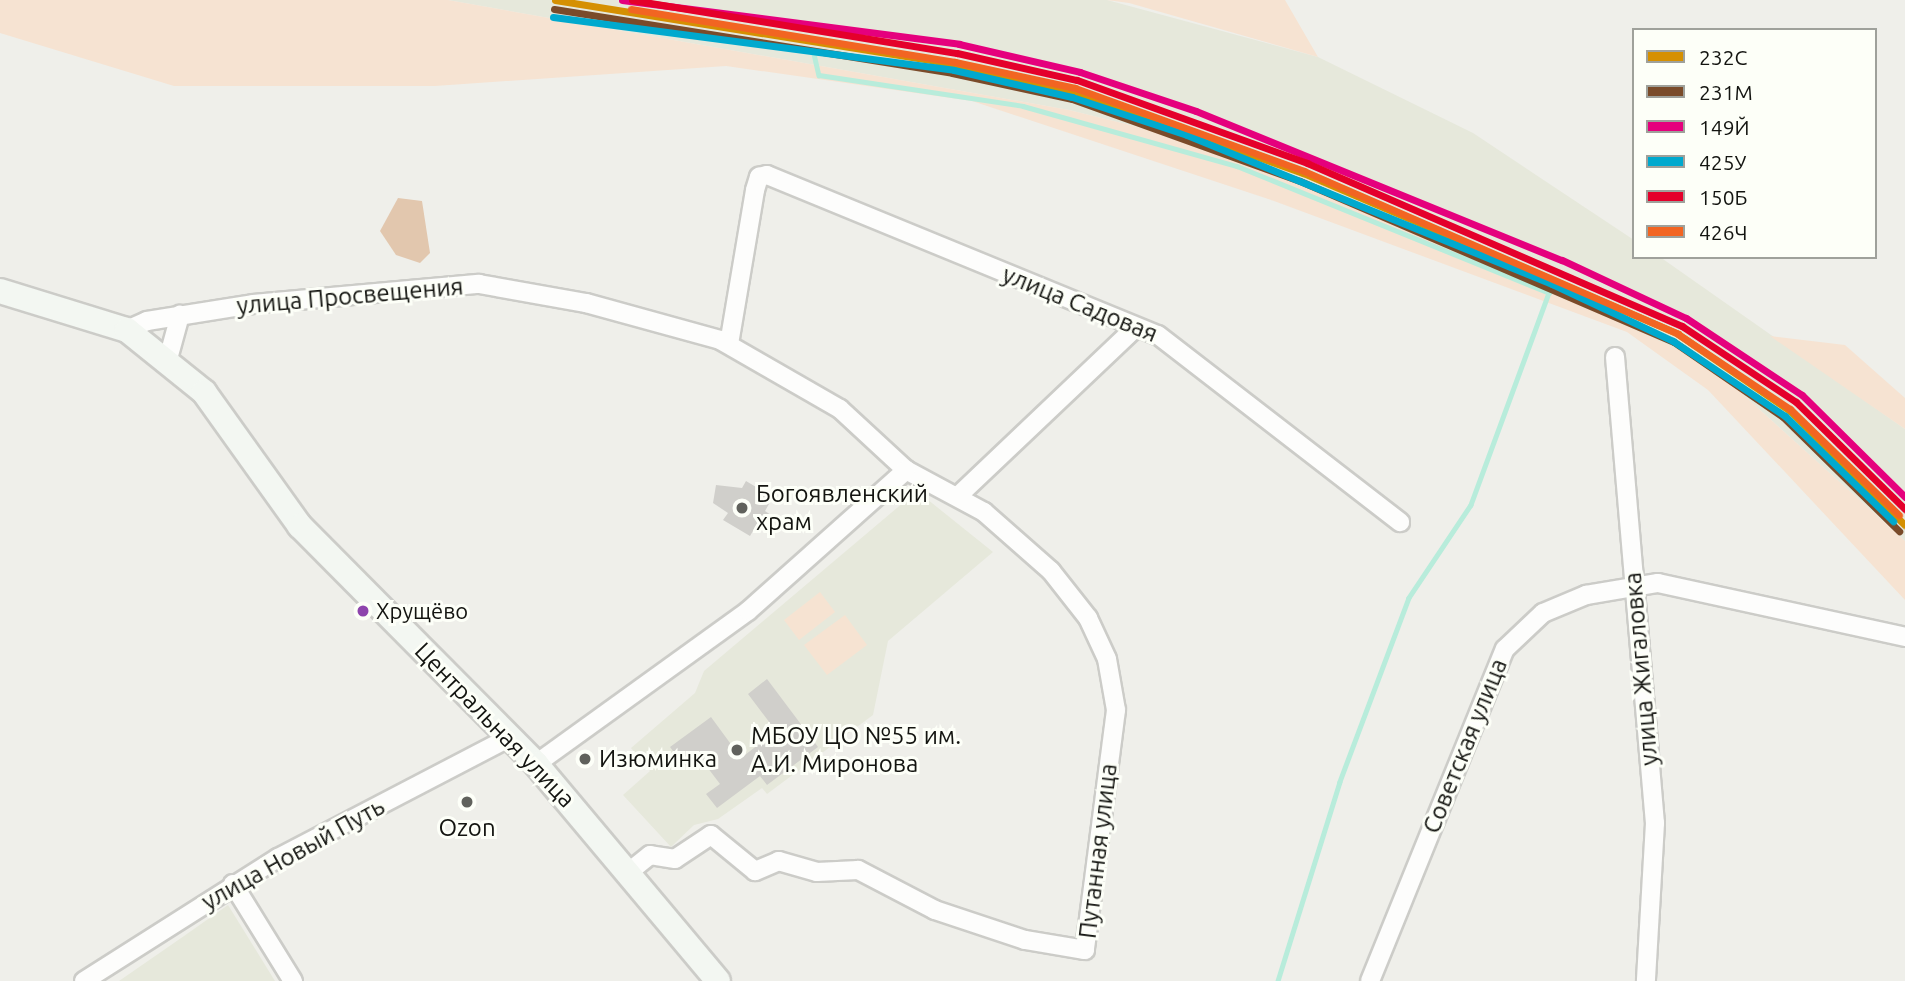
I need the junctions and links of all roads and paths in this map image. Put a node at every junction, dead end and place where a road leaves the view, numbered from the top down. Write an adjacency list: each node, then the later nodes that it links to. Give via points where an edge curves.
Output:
1 (0, 290): 4 (main road, Центральная улица)
2 (180, 315): 4 (street, улица Просвещения); 5 (street, улица Просвещения, via 479,284 586,303); 7 (street)
3 (1136, 327): 5 (street, улица Садовая, via 759,177); 9 (street); 10 (street, улица Садовая, via 1168,340)
4 (127, 330): 7 (main road, Центральная улица)
5 (729, 344): 8 (street, улица Просвещения, via 840,409)
6 (1615, 356): 11 (street, улица Жигаловка)
7 (168, 359): 14 (main road, Центральная улица, via 204,392 300,526)
8 (906, 470): 9 (street, улица Просвещения); 15 (street, via 748,611)
9 (958, 496): 13 (street, улица Просвещения, via 1051,571 1081,606 1107,659)
10 (1400, 522)
11 (1633, 584): 12 (street, Советская улица, via 1685,586); 21 (street, Советская улица, via 1555,606 1509,641); 22 (street, улица Жигаловка, via 1655,823)
12 (1905, 636)
13 (1116, 710): 16 (street, Путанная улица, via 1085,950 1025,940 943,913 858,870 817,872 779,862 755,871 711,835 675,859 650,855)
14 (509, 738): 15 (main road, Центральная улица); 17 (street, улица Новый Путь)
15 (536, 764): 16 (main road, Центральная улица)
16 (630, 871): 20 (main road, Центральная улица)
17 (233, 884): 18 (street, улица Новый Путь); 19 (street)
18 (84, 981)
19 (293, 981)
20 (718, 981)
21 (1370, 981)
22 (1646, 981)

